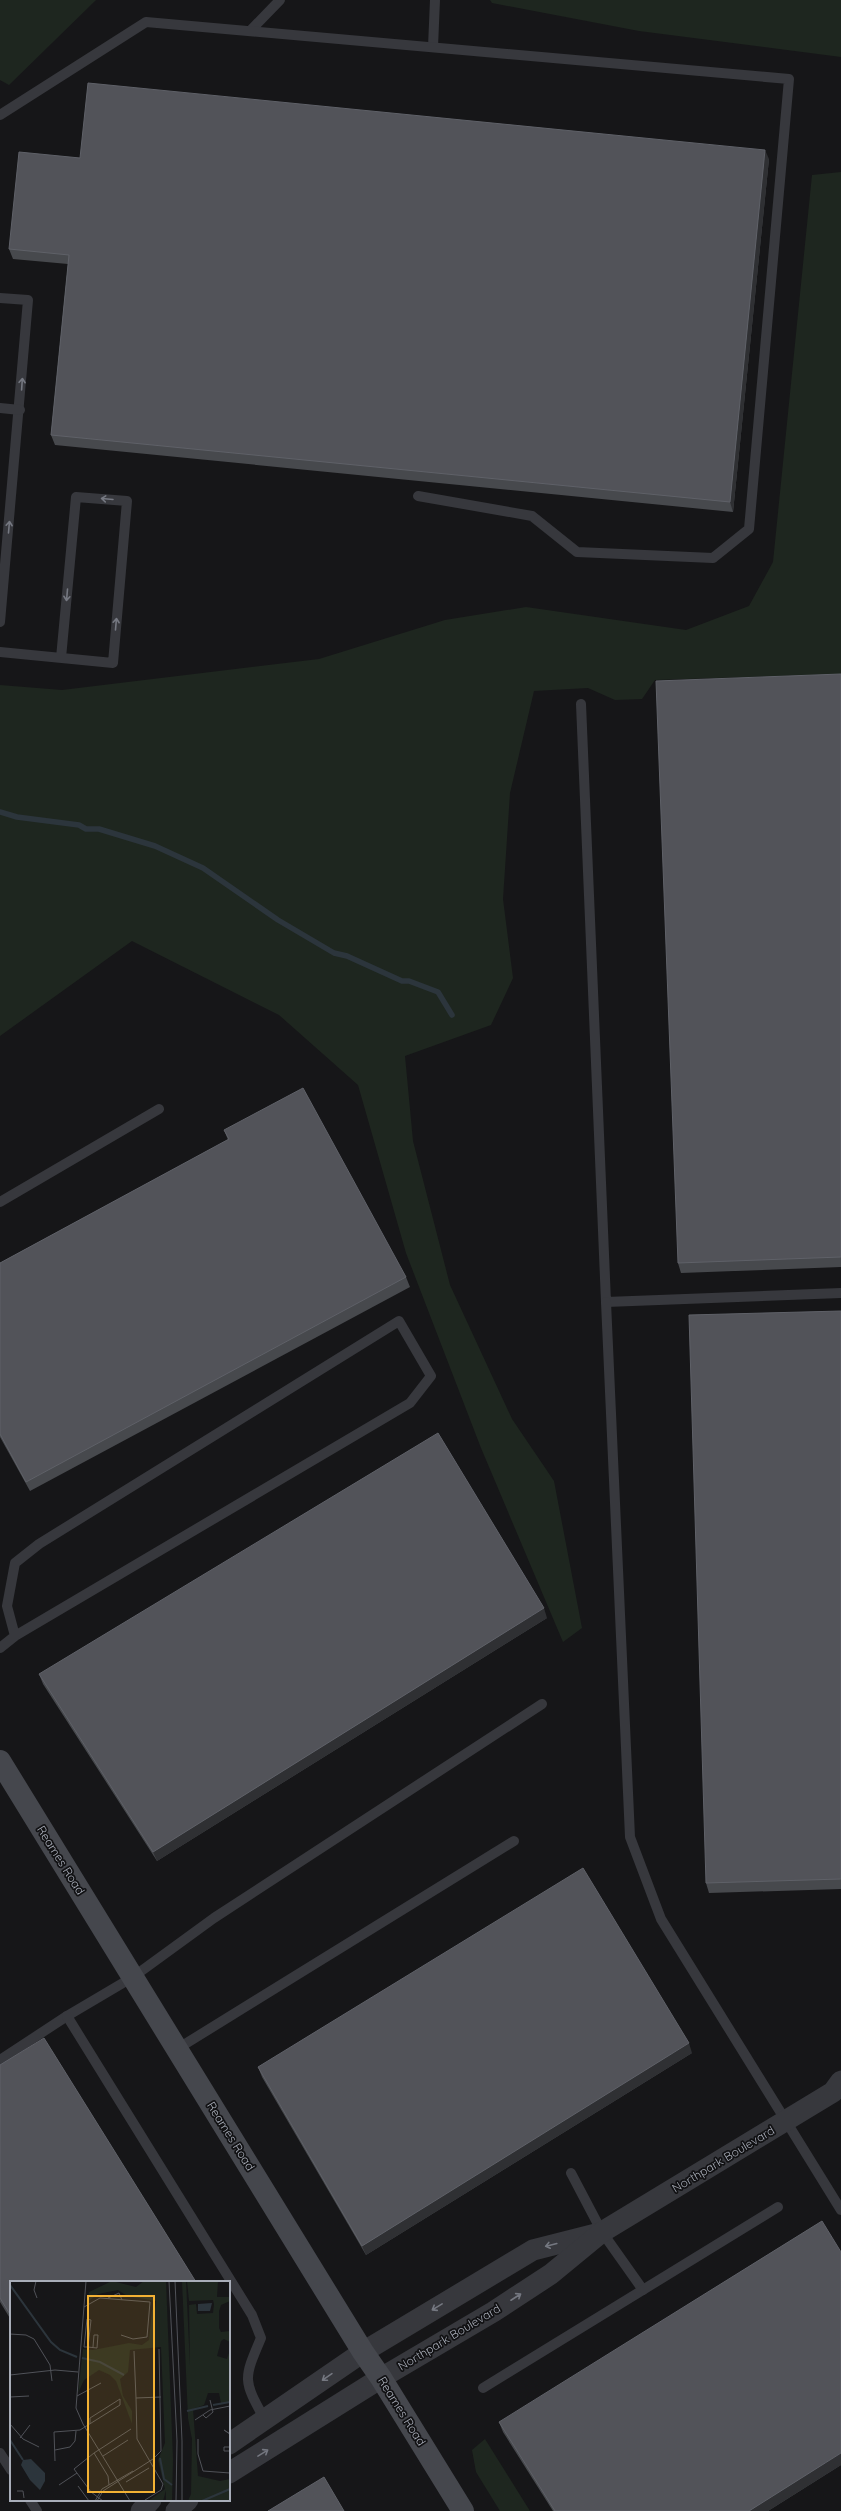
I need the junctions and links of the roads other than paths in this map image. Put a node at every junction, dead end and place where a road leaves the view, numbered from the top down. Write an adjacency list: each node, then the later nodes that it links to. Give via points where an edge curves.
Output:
1 (280, 0): 3 (lane)
2 (435, 0): 4 (lane)
3 (250, 31): 4 (lane); 5 (lane, via 146,22)
4 (433, 47): 9 (lane, via 789,79 749,529 713,558 577,552 532,516)
5 (0, 115)
6 (0, 298): 8 (lane, one-way to 6, via 28,300)
7 (0, 408): 8 (lane)
8 (20, 410): 10 (lane, one-way to 8)
9 (418, 496)
10 (0, 622)
11 (0, 652): 12 (lane)
12 (61, 658): 12 (lane, one-way to 12, via 113,663 127,501 76,497)
13 (581, 704): 17 (lane)
14 (159, 1109): 15 (lane)
15 (0, 1202)
16 (841, 1293): 17 (lane)
17 (606, 1302): 28 (lane, via 630,1836 661,1919)
18 (15, 1636): 18 (lane, via 410,1403 431,1376 399,1321 39,1544 15,1563 7,1606); 19 (lane)
19 (0, 1648)
20 (542, 1704): 23 (lane, via 214,1918)
21 (0, 1760): 23 (main road, Reames Road)
22 (514, 1841): 25 (lane)
23 (133, 1977): 24 (lane); 25 (main road, Reames Road)
24 (67, 2016): 26 (lane); 37 (lane, via 252,2315 261,2338 247,2372 249,2392)
25 (177, 2049): 34 (main road, Reames Road)
26 (0, 2060)
27 (841, 2081): 28 (street, Northpark Boulevard, via 833,2092)
28 (787, 2120): 31 (lane); 32 (street, Northpark Boulevard)
29 (571, 2173): 32 (lane)
30 (778, 2207): 33 (lane)
31 (841, 2210)
32 (602, 2232): 33 (lane); 34 (street, Northpark Boulevard, one-way to 34, via 533,2250); 35 (street, Northpark Boulevard, one-way to 32, via 538,2282)
33 (642, 2290): 36 (lane)
34 (363, 2352): 35 (main road, Reames Road); 37 (street, Northpark Boulevard, one-way to 37)
35 (381, 2378): 41 (street, Northpark Boulevard, one-way to 35); 48 (main road, Reames Road)
36 (483, 2388)
37 (265, 2420): 38 (street, Northpark Boulevard)
38 (230, 2443)
39 (0, 2452): 40 (lane)
40 (10, 2468)
41 (230, 2472)
42 (31, 2501): 45 (lane)
43 (150, 2501): 46 (street)
44 (187, 2501): 47 (street)
45 (38, 2511)
46 (141, 2511)
47 (176, 2511)
48 (463, 2511)

